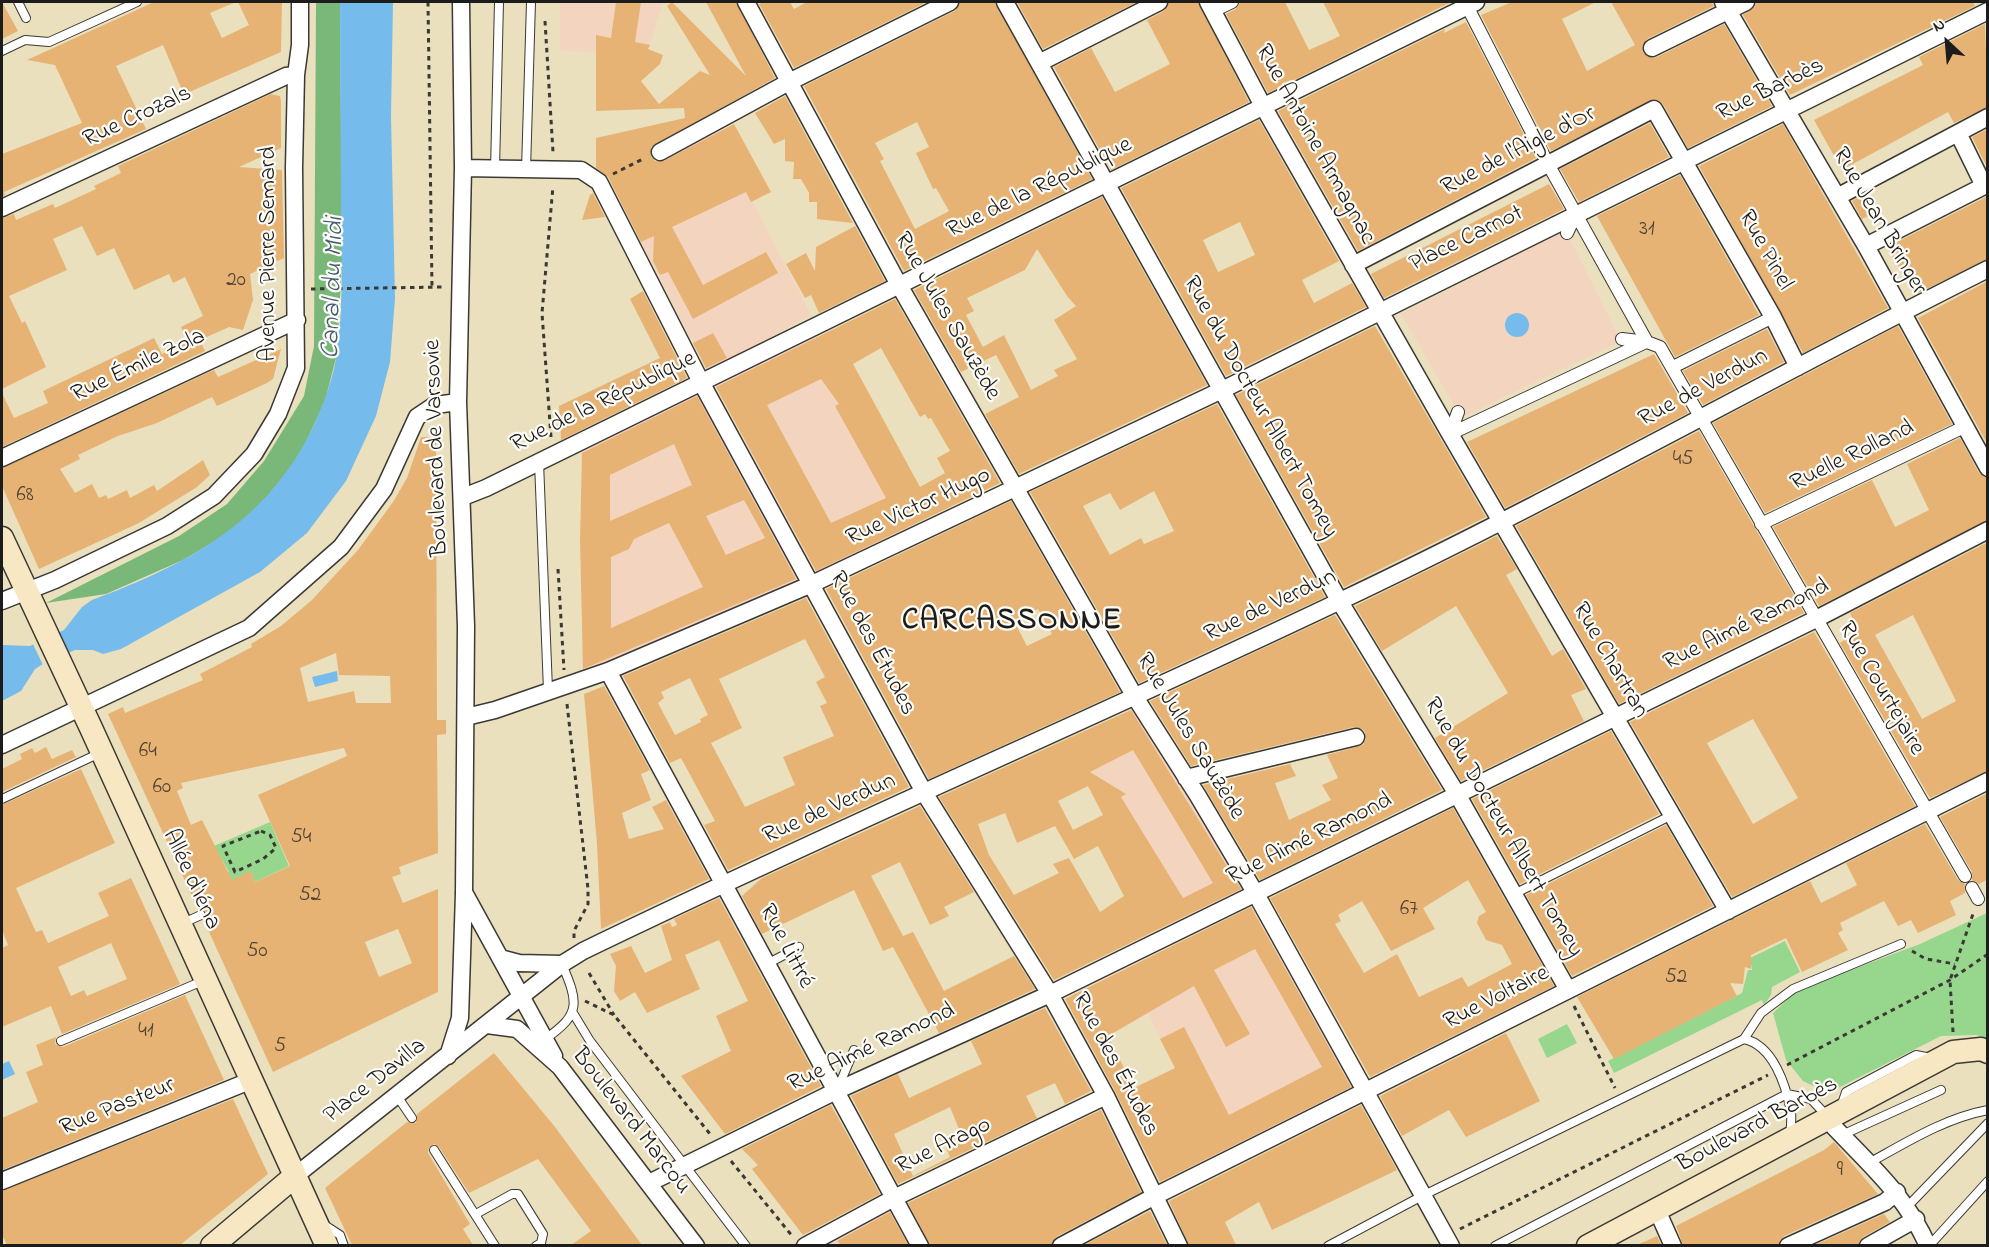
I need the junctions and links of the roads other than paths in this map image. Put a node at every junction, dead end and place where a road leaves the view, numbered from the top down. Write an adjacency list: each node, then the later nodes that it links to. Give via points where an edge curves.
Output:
1 (18, 2): 17 (lane)
2 (137, 2): 19 (lane, via 49,42 25,40)
3 (300, 2): 21 (street, Avenue Pierre Semard)
4 (462, 2): 30 (street, Boulevard de Varsovie)
5 (499, 2): 31 (lane)
6 (531, 2): 32 (lane)
7 (746, 2): 22 (street, Rue Jules Sauzède)
8 (950, 2): 22 (street)
9 (1005, 2): 20 (street, Rue du Docteur Albert Tomey)
10 (1159, 2): 20 (street)
11 (1232, 2): 14 (street)
12 (1746, 2): 15 (street)
13 (1469, 3): 23 (street, Rue de la République); 29 (street)
14 (1210, 6): 23 (street, Rue Antoine Armagnac)
15 (1726, 6): 18 (street); 24 (street, Rue Jean Bringer)
16 (1985, 10): 24 (street, Rue Barbès)
17 (26, 18)
18 (1652, 48)
19 (2, 51)
20 (1039, 63): 33 (street, Rue du Docteur Albert Tomey)
21 (296, 75): 35 (street, Rue Crozals, via 286,76); 46 (street, Avenue Pierre Semard)
22 (789, 82): 27 (street); 41 (street, Rue Jules Sauzède)
23 (1263, 106): 33 (street, Rue de la République); 39 (street, Rue Antoine Armagnac)
24 (1787, 110): 28 (street, Rue Barbès); 34 (street, Rue Jean Bringer)
25 (1988, 117): 26 (street)
26 (1958, 133): 34 (street); 38 (street, via 1984,186)
27 (660, 152)
28 (1685, 160): 29 (street, Rue de l'Aigle d'Or, via 1654,109); 36 (street, Rue Barbès); 45 (street, Rue Pinel)
29 (1548, 164): 36 (street); 39 (street, Rue de l'Aigle d'Or)
30 (463, 168): 31 (street); 53 (street, Boulevard de Varsovie)
31 (495, 169): 32 (street)
32 (526, 170): 51 (street, Rue des Études, via 581,170 599,182)
33 (1106, 183): 41 (street, Rue de la République); 52 (street, Rue du Docteur Albert Tomey)
34 (1837, 197): 38 (street, Rue Jean Bringer)
35 (2, 208)
36 (1576, 214): 37 (street); 42 (street, Place Carnot); 48 (street)
37 (1567, 233)
38 (1866, 246): 43 (street, Rue Jean Bringer)
39 (1353, 264): 42 (street, Rue Antoine Armagnac)
40 (1988, 269): 43 (street, Rue de Verdun)
41 (899, 285): 51 (street, Rue de la République); 61 (street, Rue Jules Sauzède)
42 (1380, 310): 44 (street); 52 (street, Rue Victor Hugo); 57 (street)
43 (1902, 312): 50 (street, Rue de Verdun); 56 (street, Rue Jean Bringer)
44 (1401, 314)
45 (1773, 317): 49 (street); 50 (street, Rue Pinel)
46 (297, 320): 58 (street, Rue Émile Zola); 68 (street, Avenue Pierre Semard, via 296,368 278,414 254,454 214,496 167,526)
47 (1622, 339): 48 (street)
48 (1647, 342): 49 (street, Rue Courtejaire, via 1660,347); 57 (street)
49 (1673, 367): 55 (street, Rue Courtejaire)
50 (1798, 368): 55 (street, Rue de Verdun)
51 (701, 382): 59 (street, Rue de la République); 67 (street, Rue des Études)
52 (1222, 390): 61 (street, Rue Victor Hugo); 70 (street, Rue du Docteur Albert Tomey)
53 (458, 402): 62 (street, Boulevard de Varsovie); 75 (street, via 435,405 417,417 384,489 341,547 249,628)
54 (1458, 412): 57 (street)
55 (1701, 418): 63 (street, Rue de Verdun); 64 (street, Rue Courtejaire)
56 (1964, 427): 60 (street, Rue Jean Bringer); 64 (street, Ruelle Rolland)
57 (1450, 434): 63 (street, Rue Chartran)
58 (2, 458)
59 (546, 459): 62 (street, Rue de la République); 73 (lane)
60 (1988, 468)
61 (1017, 489): 67 (street, Rue Victor Hugo); 74 (street, Rue Jules Sauzède)
62 (463, 497): 76 (street, Boulevard de Varsovie)
63 (1502, 522): 70 (street, Rue de Verdun); 77 (street, Rue Chartran)
64 (1761, 524): 71 (street, Rue Courtejaire)
65 (1988, 530): 71 (street, Rue Aimé Ramond)
66 (2, 538): 68 (main road, Allée d'Iéna)
67 (812, 584): 72 (street, Rue Victor Hugo); 83 (street, Rue des Études)
68 (28, 596): 69 (street, Avenue Pierre Semard); 75 (main road, Allée d'Iéna)
69 (2, 601)
70 (1340, 602): 74 (street, Rue de Verdun); 84 (street, Rue du Docteur Albert Tomey)
71 (1816, 619): 77 (street, Rue Aimé Ramond); 86 (street, Rue Courtejaire)
72 (608, 671): 73 (street, Rue Victor Hugo); 89 (street, Rue Littré)
73 (548, 690): 76 (street, Rue Victor Hugo)
74 (1135, 697): 81 (street, Rue Jules Sauzède); 83 (street, Rue de Verdun)
75 (81, 706): 79 (street); 80 (main road, Allée d'Iéna)
76 (466, 717): 90 (street, Boulevard de Varsovie)
77 (1614, 718): 84 (street, Rue Aimé Ramond); 87 (street, Rue Chartran)
78 (1356, 737): 81 (street)
79 (2, 745)
80 (102, 752): 85 (lane); 99 (main road, Allée d'Iéna, via 191,920)
81 (1186, 778): 91 (street, Rue Jules Sauzède)
82 (1988, 781): 86 (street, Rue Voltaire)
83 (925, 794): 89 (street, Rue de Verdun); 101 (street, Rue des Études)
84 (1457, 794): 91 (street, Rue Aimé Ramond); 92 (street, Rue du Docteur Albert Tomey)
85 (2, 799)
86 (1927, 811): 88 (street, Rue Courtejaire); 93 (street, Rue Voltaire)
87 (1670, 816): 92 (lane); 93 (street, Rue Chartran)
88 (1965, 876)
89 (724, 884): 97 (street, Rue de Verdun); 98 (street, Rue Littré)
90 (464, 893): 96 (street, Boulevard de Varsovie); 110 (street, Boulevard de Varsovie, via 460,1018)
91 (1256, 894): 101 (street, Rue Aimé Ramond); 113 (street, Rue Jules Sauzède)
92 (1514, 894): 100 (street, Rue du Docteur Albert Tomey)
93 (1728, 910): 100 (street, Rue Voltaire)
94 (1901, 944): 106 (lane, via 1793,989 1761,1013)
95 (799, 947): 98 (lane)
96 (500, 958): 97 (street, via 519,963); 102 (street, Boulevard de Varsovie)
97 (562, 964): 102 (street, Rue de Verdun); 103 (lane, via 576,996)
98 (767, 964): 115 (street, Rue Littré)
99 (206, 980): 107 (lane); 112 (main road, Allée d'Iéna)
100 (1568, 990): 113 (street, Rue Voltaire)
101 (1050, 994): 115 (street, Rue Aimé Ramond); 118 (street, Rue des Études)
102 (522, 996): 104 (street, Rue de Verdun); 105 (street, Boulevard de Varsovie)
103 (573, 1013): 105 (lane); 126 (lane)
104 (487, 1025): 110 (street, Place Davilla); 111 (street, Boulevard Marcou, via 517,1029)
105 (545, 1039): 111 (street, Boulevard de Varsovie)
106 (1744, 1039): 116 (lane, via 1755,1041 1773,1060); 132 (lane)
107 (61, 1041)
108 (854, 1050): 115 (lane)
109 (1988, 1052): 121 (main road, Boulevard Barbès, via 1981,1049 1946,1056)
110 (447, 1057): 117 (street, Place Davilla)
111 (560, 1067): 130 (street, Boulevard Marcou)
112 (252, 1080): 127 (main road, Allée d'Iéna); 128 (street, Rue Pasteur)
113 (1367, 1090): 132 (street, Rue Jules Sauzède); 133 (street, Rue Voltaire)
114 (1941, 1090): 121 (lane)
115 (836, 1091): 126 (street, Rue Aimé Ramond); 134 (street, Rue Littré)
116 (1786, 1094): 121 (lane, via 1811,1099); 123 (lane); 152 (lane)
117 (397, 1096): 120 (lane); 127 (street, Place Davilla)
118 (1106, 1096): 133 (street, Rue des Études); 134 (street, Rue Arago)
119 (1988, 1110): 125 (lane, via 1966,1114)
120 (412, 1118)
121 (1837, 1123): 123 (main road, Boulevard Barbès); 125 (street)
122 (1988, 1123): 136 (lane)
123 (1792, 1138): 135 (main road, Boulevard Barbès)
124 (434, 1150): 137 (lane)
125 (1869, 1163): 131 (street)
126 (683, 1165): 130 (street, Rue Aimé Ramond); 146 (lane)
127 (295, 1176): 138 (main road, Allée d'Iéna); 140 (main road)
128 (2, 1181)
129 (1988, 1181): 157 (lane)
130 (649, 1183): 145 (street, Boulevard Marcou)
131 (1897, 1192): 136 (street); 155 (street, via 1885,1202)
132 (1424, 1195): 139 (street, Rue Jules Sauzède); 151 (lane)
133 (1155, 1196): 149 (street, Rue Voltaire); 150 (street, Rue des Études)
134 (894, 1198): 147 (street, Rue Arago); 148 (street, Rue Littré)
135 (1657, 1210): 153 (main road, Boulevard Barbès); 154 (street)
136 (1912, 1213): 156 (street); 157 (street)
137 (476, 1214): 143 (lane); 144 (lane, via 518,1194 543,1234 541,1243)
138 (315, 1219): 141 (main road, Allée d'Iéna); 142 (lane, via 340,1235)
139 (1449, 1241)
140 (212, 1245)
141 (327, 1245)
142 (344, 1245)
143 (495, 1245)
144 (536, 1245)
145 (696, 1245)
146 (746, 1245)
147 (805, 1245)
148 (920, 1245)
149 (1061, 1245)
150 (1179, 1245)
151 (1328, 1245)
152 (1495, 1245)
153 (1588, 1245)
154 (1673, 1245)
155 (1788, 1245)
156 (1868, 1245)
157 (1928, 1245)

